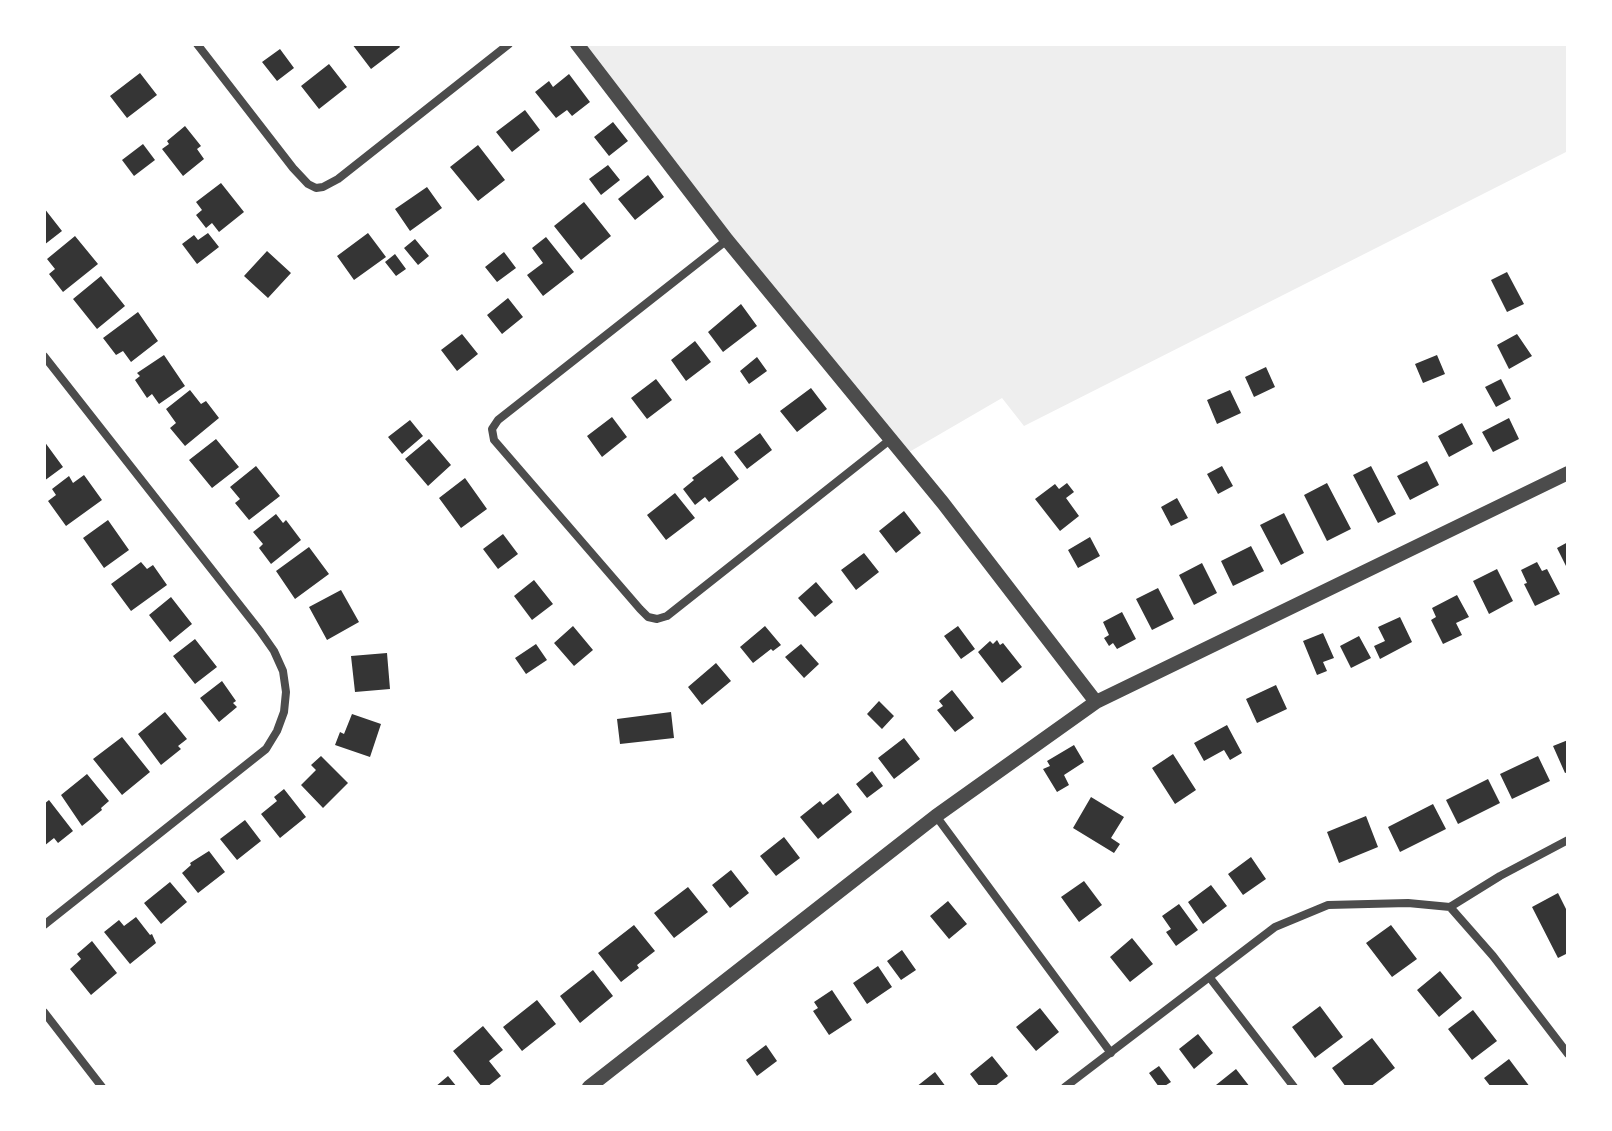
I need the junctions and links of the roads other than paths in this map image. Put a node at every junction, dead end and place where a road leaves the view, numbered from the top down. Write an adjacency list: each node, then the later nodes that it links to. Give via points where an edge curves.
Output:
1 (197, 44): 2 (street, via 293,168 316,188 338,179)
2 (509, 44)
3 (577, 44): 4 (street)
4 (727, 240): 6 (street); 6 (street, via 498,420 492,429 494,440 645,615 657,619)
5 (44, 356): 12 (street, via 260,631 283,671 286,692 284,712 266,749)
6 (891, 439): 8 (street)
7 (1568, 473): 8 (street)
8 (1096, 702): 9 (street)
9 (936, 816): 15 (street); 18 (street)
10 (1568, 840): 11 (street)
11 (1450, 907): 13 (street, via 1328,905 1275,927); 16 (street)
12 (44, 925)
13 (1210, 978): 15 (street); 20 (street)
14 (44, 1012): 17 (street)
15 (1111, 1053): 19 (street)
16 (1568, 1054)
17 (102, 1087)
18 (589, 1087)
19 (1065, 1087)
20 (1294, 1087)

